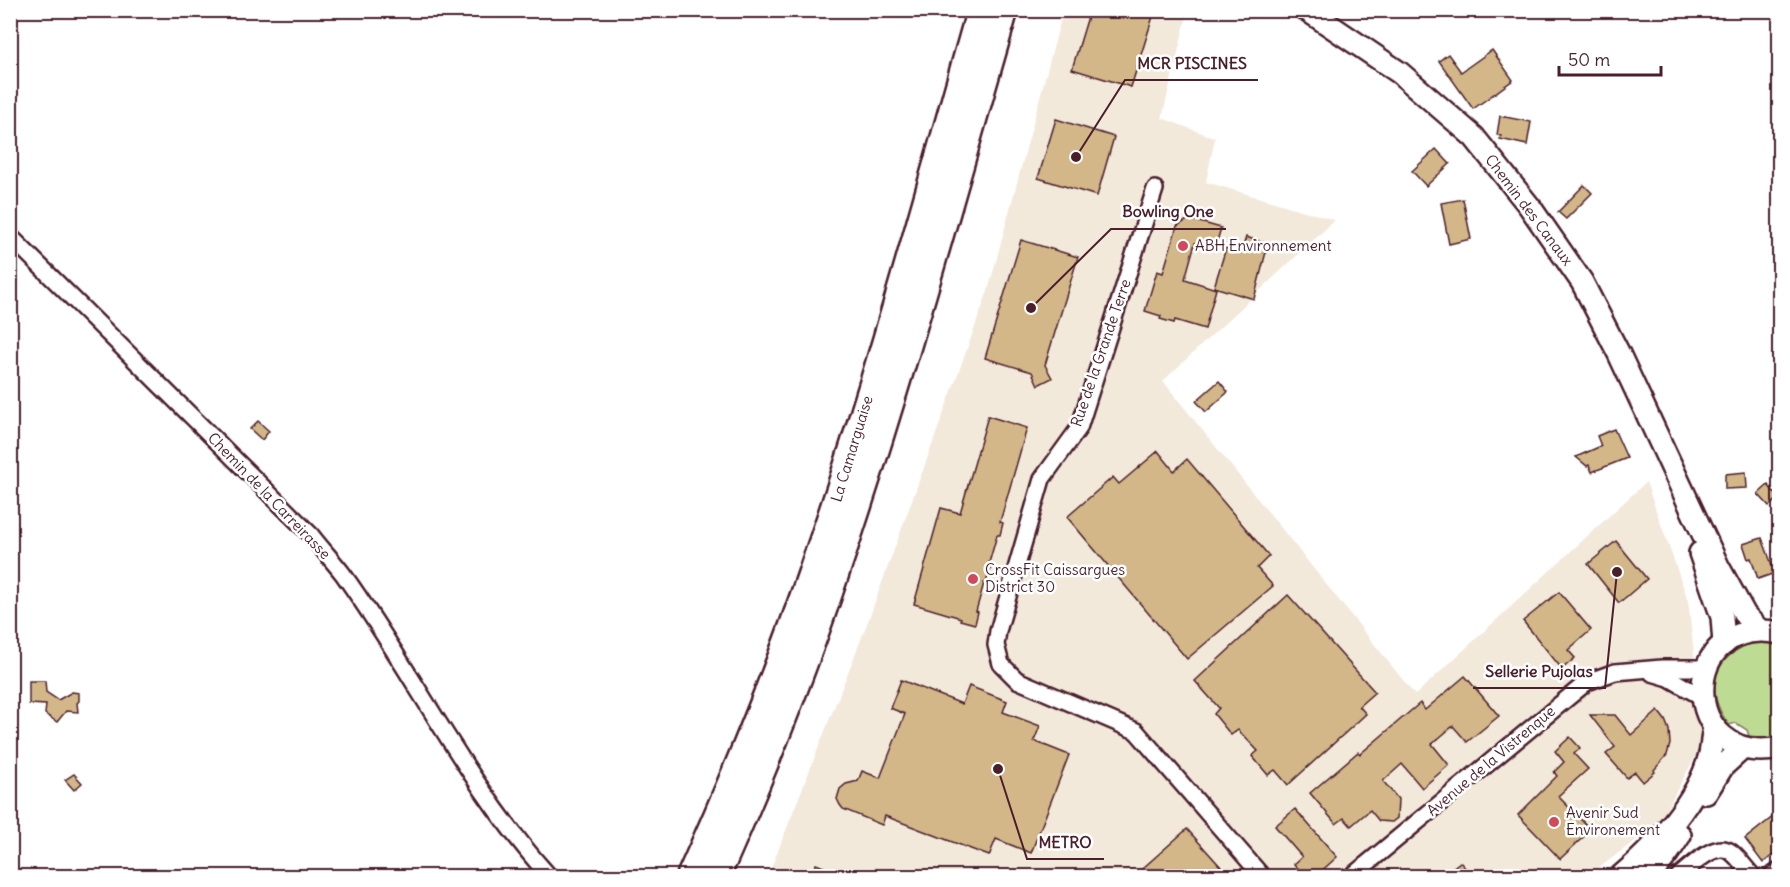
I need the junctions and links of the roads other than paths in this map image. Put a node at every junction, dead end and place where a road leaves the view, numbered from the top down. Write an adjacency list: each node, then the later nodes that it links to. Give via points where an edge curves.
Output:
1 (981, 10): 17 (highway, La Camarguaise, via 862,420 815,566 758,719)
2 (1004, 10): 18 (highway, La Camarguaise, via 883,425 835,574 789,702)
3 (1307, 10): 6 (main road, Chemin des Canaux, via 1400,73 1474,137 1523,198 1582,282)
4 (1155, 189): 19 (street, Rue de la Grande Terre, via 1079,428 1042,480 996,645 1002,664 1017,680 1136,731)
5 (10, 236): 16 (street, Chemin de la Carreirasse, via 310,535 377,623 485,794)
6 (1674, 472): 7 (main road, Chemin des Canaux, via 1745,615); 8 (main road, Chemin des Canaux, via 1722,617)
7 (1769, 632): 8 (main road, via 1740,634)
8 (1724, 644): 9 (main road)
9 (1706, 668): 10 (street, Avenue de la Vistrenque); 11 (main road)
10 (1641, 669): 11 (street, Avenue de la Vistrenque, via 1670,678); 20 (street, Avenue de la Vistrenque, via 1587,681)
11 (1702, 697): 12 (main road)
12 (1714, 727): 13 (main road); 21 (main road, via 1710,755 1688,800 1660,839)
13 (1743, 748): 14 (main road); 22 (main road, via 1723,766 1672,847)
14 (1779, 748)
15 (1779, 870): 25 (street)
16 (549, 876)
17 (691, 876)
18 (716, 876)
19 (1262, 876)
20 (1352, 876)
21 (1621, 876)
22 (1647, 876)
23 (1679, 876): 24 (street, via 1710,850 1721,849 1729,850)
24 (1753, 876)
25 (1771, 876)

